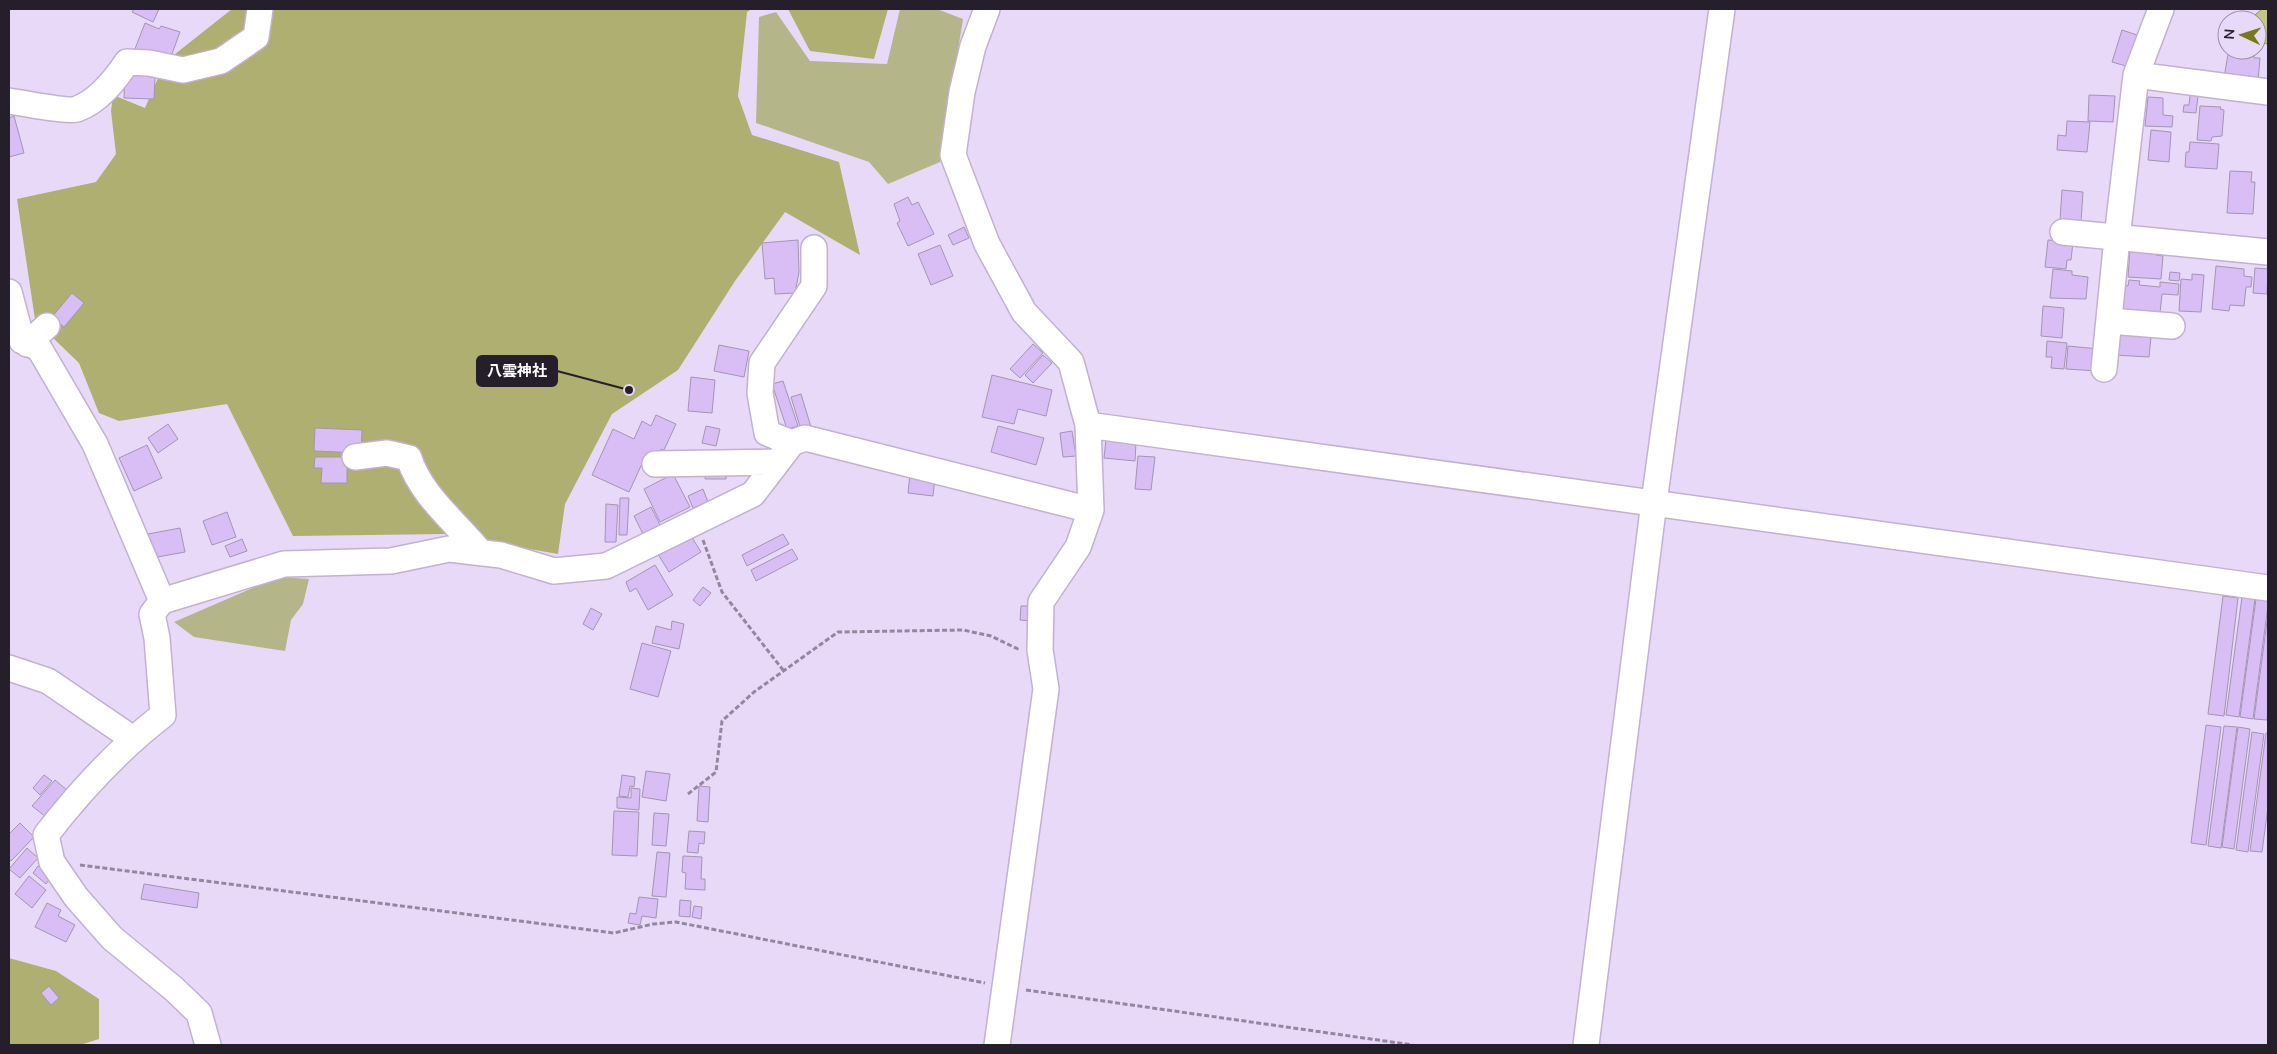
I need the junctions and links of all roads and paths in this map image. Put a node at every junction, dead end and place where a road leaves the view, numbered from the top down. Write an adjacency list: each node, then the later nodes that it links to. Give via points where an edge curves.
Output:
1 (260, 9): 7 (street, via 256,37 221,61 183,70 127,62 95,99 76,110)
2 (987, 9): 18 (street, via 972,46 953,155 987,244 1024,312 1071,362)
3 (1722, 9): 23 (street)
4 (2161, 9): 5 (street)
5 (2136, 75): 6 (street); 9 (street)
6 (2268, 92)
7 (9, 101)
8 (2063, 232): 9 (street)
9 (2117, 238): 11 (street); 13 (street)
10 (814, 248): 19 (street, via 814,286 762,363 760,393 767,433)
11 (2268, 252)
12 (9, 292): 16 (street)
13 (2109, 321): 15 (street); 17 (street)
14 (47, 326): 16 (street)
15 (2172, 326)
16 (19, 341): 28 (street, via 38,348 95,444)
17 (2104, 369)
18 (1088, 424): 23 (street); 24 (street)
19 (792, 443): 21 (street); 24 (street, via 805,438)
20 (355, 457): 26 (street, via 387,453 409,458 413,472 431,498)
21 (777, 462): 22 (street); 25 (street, via 753,494)
22 (655, 464)
23 (1654, 502): 27 (street); 39 (street)
24 (1092, 510): 31 (street, via 1078,546 1041,602)
25 (697, 523): 26 (street, via 606,566 554,571 500,555); 30 (path, via 722,592)
26 (481, 553): 28 (street, via 450,549 391,561 284,564)
27 (2268, 588)
28 (162, 601): 32 (street, via 152,614 163,715)
29 (9, 668): 32 (street, via 48,681)
30 (783, 670): 31 (path, via 838,632 963,630 991,636 1024,652); 33 (path, via 722,721 716,772)
31 (1043, 670): 35 (street, via 1046,689)
32 (133, 738): 34 (street, via 64,811 46,835)
33 (688, 794)
34 (52, 862): 35 (path, via 614,933 676,922); 36 (street, via 76,897 112,938 198,1013)
35 (1005, 986): 37 (street); 38 (path)
36 (208, 1045)
37 (997, 1045)
38 (1414, 1045)
39 (1586, 1045)

